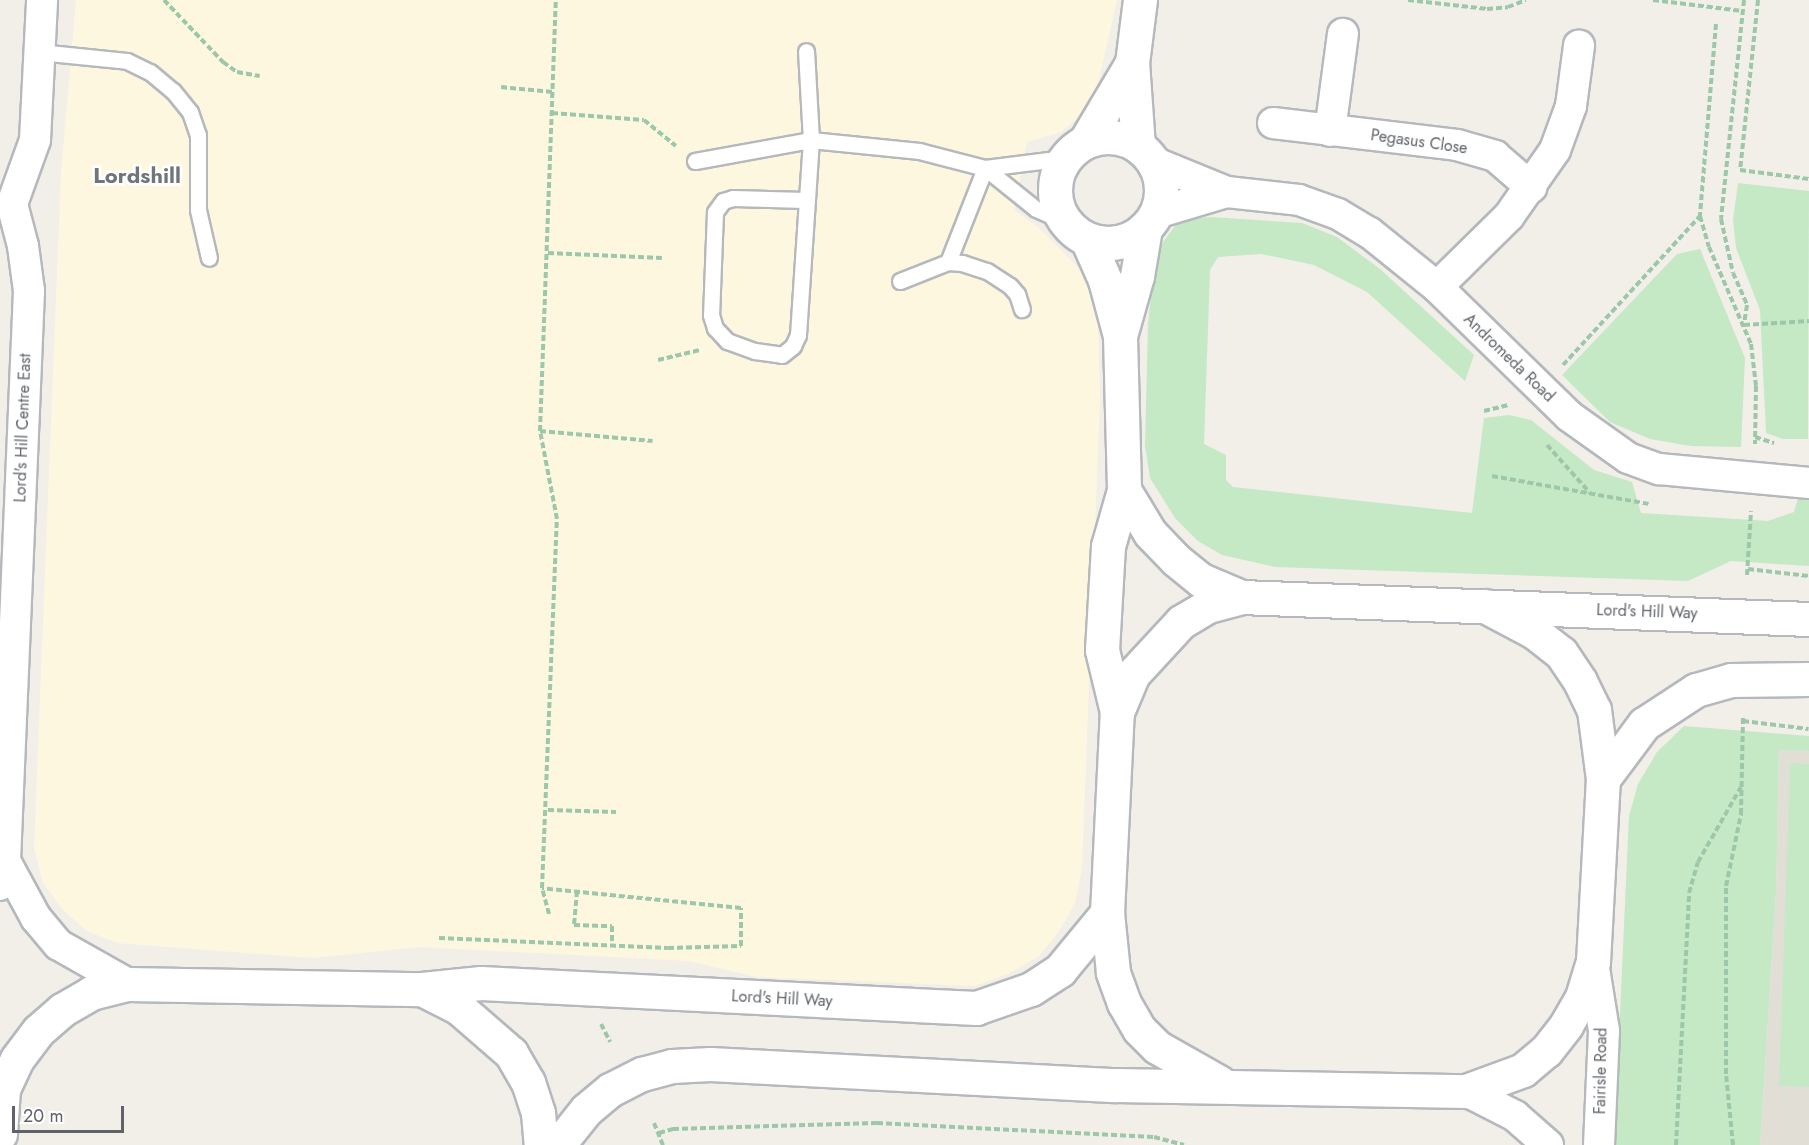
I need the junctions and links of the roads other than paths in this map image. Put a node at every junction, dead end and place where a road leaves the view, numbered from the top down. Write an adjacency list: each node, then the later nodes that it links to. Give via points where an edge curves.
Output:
1 (42, 0): 6 (street, Lord's Hill Centre East)
2 (1140, 0): 7 (street)
3 (1343, 34): 9 (street)
4 (1579, 46): 15 (street, via 1572,106 1555,150)
5 (806, 51): 10 (lane)
6 (39, 52): 18 (street, Lord's Hill Centre East, via 35,140); 21 (lane, via 127,61 150,72 190,112 198,135 198,210)
7 (1132, 63): 11 (street); 12 (street)
8 (1273, 123): 9 (street, Pegasus Close)
9 (1330, 130): 15 (street, Pegasus Close, via 1457,145 1495,156)
10 (811, 140): 13 (lane); 14 (lane, via 919,151); 17 (lane)
11 (1075, 150): 12 (street, via 1112,136); 14 (lane); 20 (street, via 1054,190)
12 (1146, 154): 16 (street, Andromeda Road); 19 (street, via 1161,187)
13 (695, 161)
14 (985, 168): 20 (lane, via 1036,209); 22 (lane)
15 (1530, 187): 24 (street, via 1509,216)
16 (1227, 192): 19 (street, Andromeda Road); 24 (street, Andromeda Road, via 1299,200 1338,214 1371,233)
17 (805, 200): 17 (lane, via 733,198 723,201 715,212 711,315 721,337 755,351 788,352 798,335 808,276)
18 (6, 204): 35 (street, Lord's Hill Centre East, via 23,246 29,291)
19 (1151, 220): 20 (street, via 1118,242); 26 (street)
20 (1076, 230): 26 (street, via 1105,280)
21 (209, 258)
22 (948, 262): 23 (lane); 25 (lane, via 987,271 1017,294)
23 (900, 281)
24 (1437, 287): 27 (street, Andromeda Road, via 1569,416 1628,458 1659,469)
25 (1022, 309)
26 (1120, 336): 28 (street)
27 (1809, 483)
28 (1124, 490): 29 (street, via 1150,533 1176,560 1201,580); 33 (street, via 1108,546 1102,650)
29 (1241, 597): 30 (street, Lord's Hill Way); 33 (street, via 1208,606 1180,622 1154,646 1133,674)
30 (1485, 606): 31 (street, Lord's Hill Way); 34 (street, via 1534,632 1561,653 1594,710)
31 (1809, 618)
32 (1809, 679): 34 (street, via 1731,680 1696,690 1644,724)
33 (1117, 712): 36 (street)
34 (1603, 779): 37 (street)
35 (2, 873): 38 (street, Lord's Hill Centre East, via 59,945)
36 (1107, 913): 39 (street, Lord's Hill Way, via 1060,970 1031,989 976,1008 481,983); 41 (street, via 1113,972 1139,1029 1157,1047)
37 (1593, 962): 42 (street, via 1582,997 1546,1051 1523,1070); 47 (street, Fairisle Road, via 1604,1031)
38 (128, 984): 39 (street, Lord's Hill Way); 40 (street, Lord's Hill Way, via 91,993 62,1010 38,1031)
39 (422, 989): 44 (street, via 459,1008 511,1053 528,1082 538,1113)
40 (2, 1084): 43 (street)
41 (1224, 1084): 42 (street); 45 (street, via 1115,1085 710,1064 672,1066 642,1074 610,1090 586,1110)
42 (1466, 1092): 46 (street, via 1515,1116)
43 (0, 1134)
44 (542, 1145)
45 (558, 1145)
46 (1548, 1145)
47 (1599, 1145)

